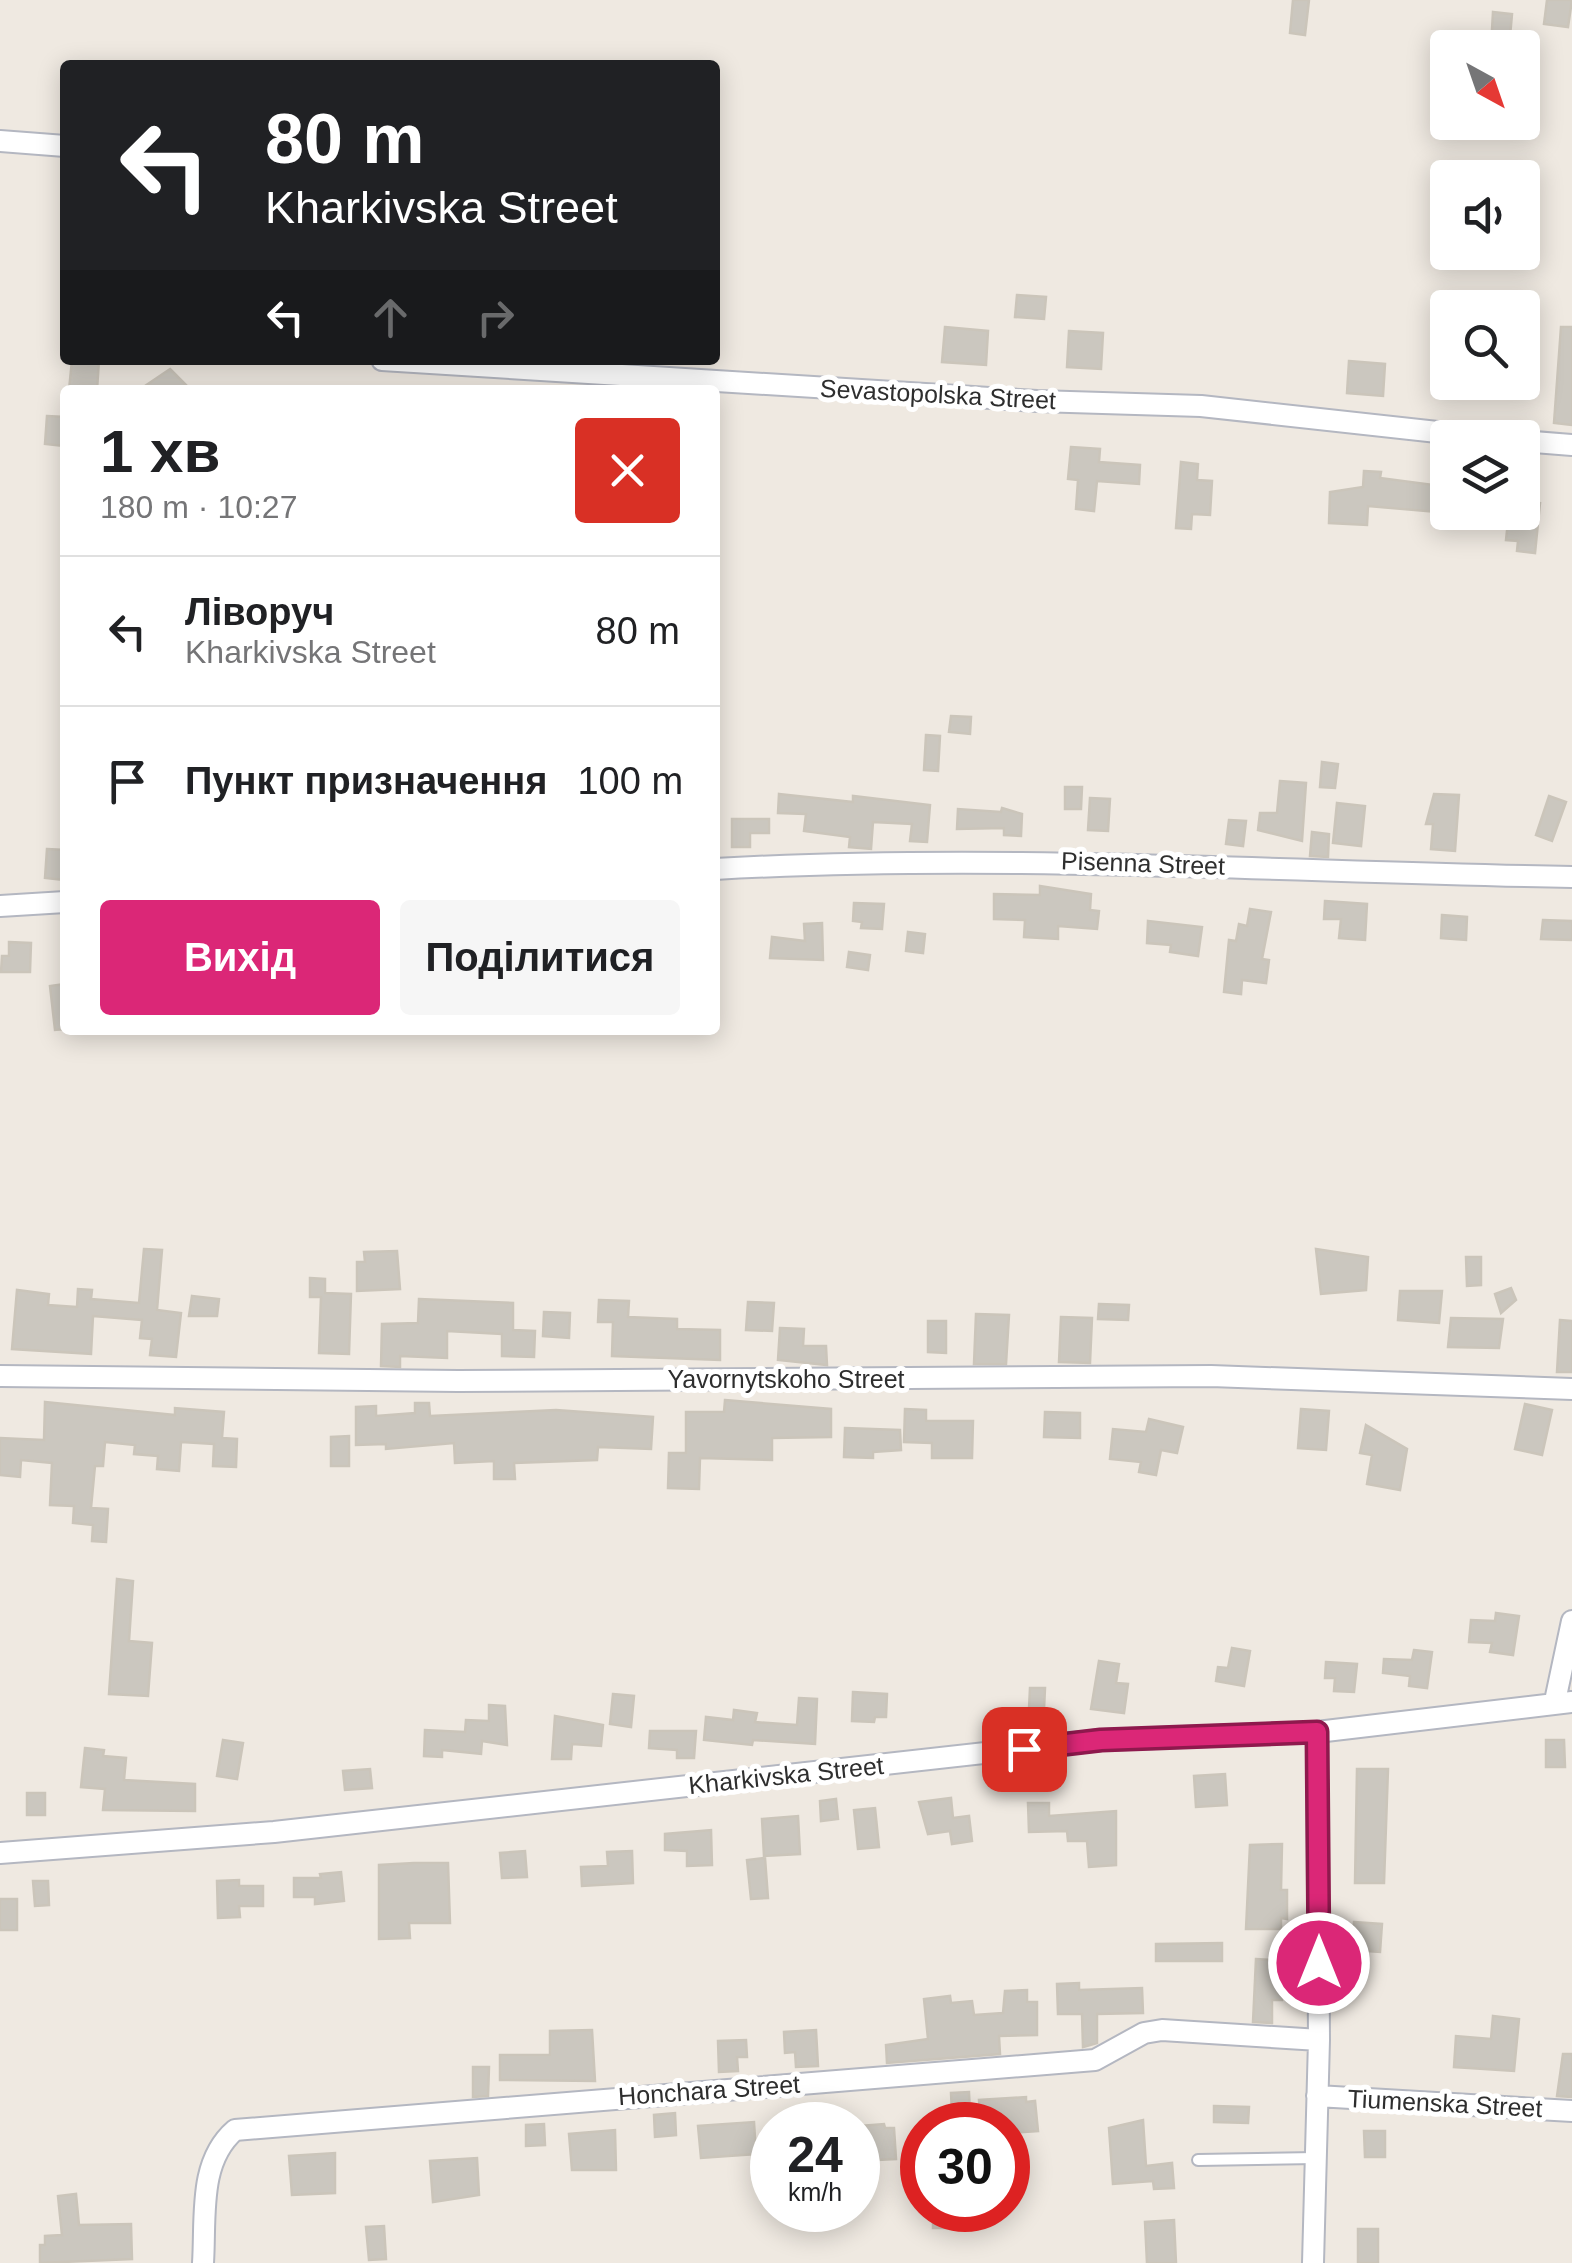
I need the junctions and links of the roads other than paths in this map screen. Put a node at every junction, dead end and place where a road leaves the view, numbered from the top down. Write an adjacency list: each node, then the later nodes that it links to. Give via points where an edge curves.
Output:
1 (0, 141): 2 (street)
2 (60, 146)
3 (462, 365): 4 (street, Sevastopolska Street, via 1201,406)
4 (1430, 431)
5 (1540, 442): 6 (street)
6 (1572, 446)
7 (720, 869): 8 (street, Pisenna Street, via 875,860 1097,860)
8 (1572, 877)
9 (60, 902): 10 (street)
10 (0, 906)
11 (0, 1376): 12 (street, Yavornytskoho Street, via 1211,1376)
12 (1572, 1388)
13 (1572, 1621): 14 (street)
14 (1564, 1702): 15 (street, Kharkivska Street)
15 (1317, 1732): 16 (street, Kharkivska Street, via 1101,1740 274,1832); 17 (street)
16 (0, 1852)
17 (1319, 2040): 18 (street); 22 (street, Honchara Street, via 1162,2030 1095,2060 235,2130 210,2165)
18 (1317, 2096): 19 (street, Tiumenska Street); 20 (street)
19 (1572, 2111)
20 (1317, 2158): 21 (lane); 23 (street)
21 (1198, 2160)
22 (203, 2263)
23 (1313, 2263)

